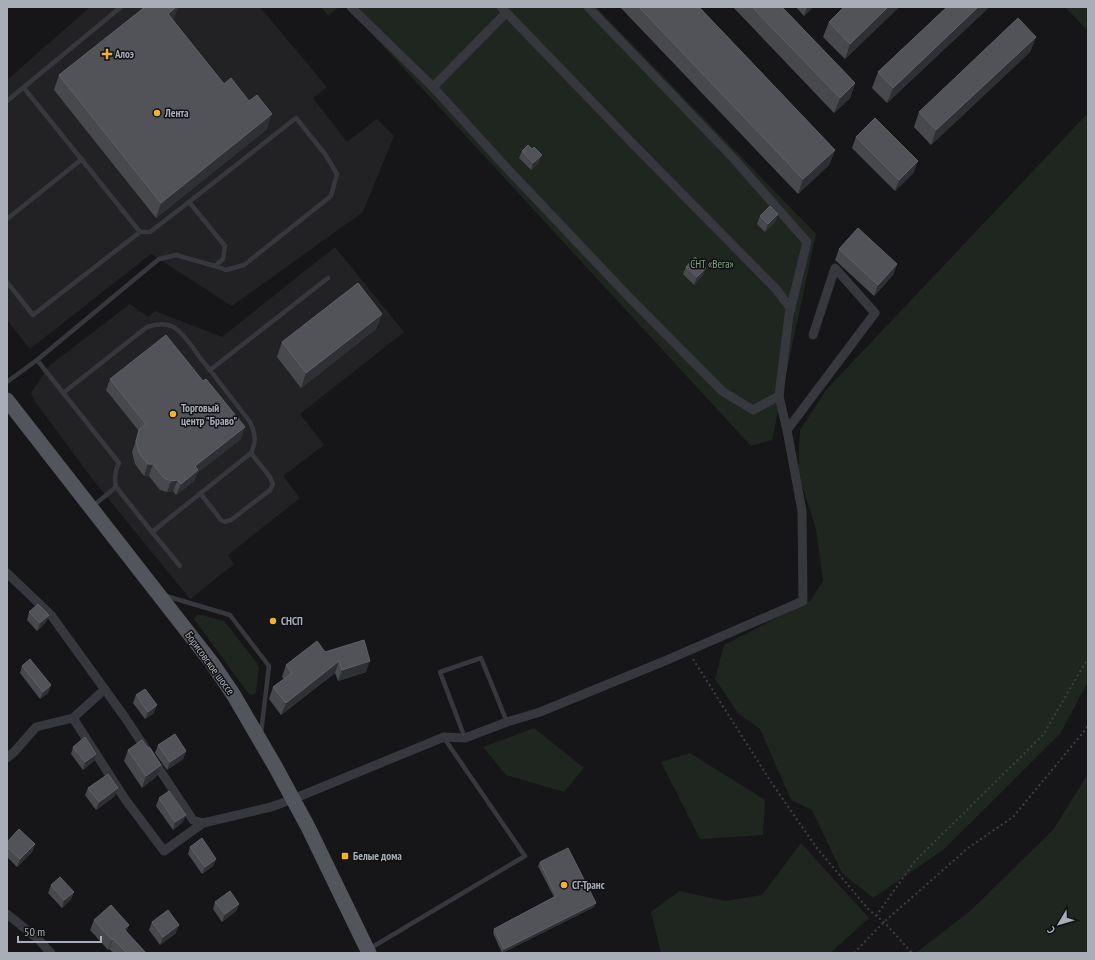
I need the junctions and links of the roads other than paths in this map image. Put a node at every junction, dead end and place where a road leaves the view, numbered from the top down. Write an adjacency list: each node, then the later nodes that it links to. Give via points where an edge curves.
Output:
1 (121, 7): 6 (lane)
2 (351, 7): 5 (street)
3 (588, 7): 15 (street, via 734,159 807,242)
4 (503, 10): 5 (street); 15 (street, via 776,289)
5 (433, 87): 21 (street, via 629,297 722,391 753,410)
6 (24, 88): 7 (lane); 8 (lane)
7 (7, 101)
8 (82, 159): 10 (lane); 11 (lane)
9 (189, 202): 11 (lane, via 150,232); 12 (lane, via 225,246 224,259); 12 (lane, via 296,118 325,154 337,174 331,196 244,266 226,270)
10 (7, 219)
11 (140, 232): 14 (lane, via 33,315)
12 (215, 266): 17 (lane, via 176,255 160,259)
13 (328, 278): 18 (lane)
14 (7, 282)
15 (790, 309): 21 (street)
16 (813, 335): 23 (street, via 835,268 875,313)
17 (37, 360): 19 (lane); 20 (lane)
18 (210, 370): 20 (lane, via 179,330 166,325 154,325 147,327); 24 (lane, via 250,422 255,440)
19 (7, 382)
20 (63, 393): 25 (lane, via 119,463 115,474)
21 (779, 396): 23 (street)
22 (7, 400): 27 (main road, Борисовское шоссе)
23 (787, 430): 34 (street, via 802,511 803,601 540,712)
24 (251, 453): 26 (lane); 26 (lane, via 270,477 273,484 270,490 231,520 224,522)
25 (116, 487): 27 (lane); 28 (lane)
26 (200, 493): 28 (lane)
27 (91, 507): 31 (main road, Борисовское шоссе)
28 (152, 532): 29 (lane)
29 (180, 566)
30 (7, 572): 32 (street, via 51,615)
31 (158, 594): 37 (main road, Борисовское шоссе, via 212,663); 37 (lane, via 230,615 268,666)
32 (105, 689): 33 (street); 40 (street, via 193,820)
33 (73, 718): 38 (street, via 36,727); 40 (street, via 125,799 164,851)
34 (507, 722): 36 (street); 36 (lane, via 481,658 440,672)
35 (444, 737): 36 (street); 39 (street); 42 (lane, via 525,856)
36 (466, 738)
37 (260, 739): 39 (main road, Борисовское шоссе)
38 (7, 758)
39 (293, 799): 40 (street, via 271,807); 42 (main road, Борисовское шоссе)
40 (203, 823)
41 (7, 914): 43 (street)
42 (368, 952)
43 (51, 953)

